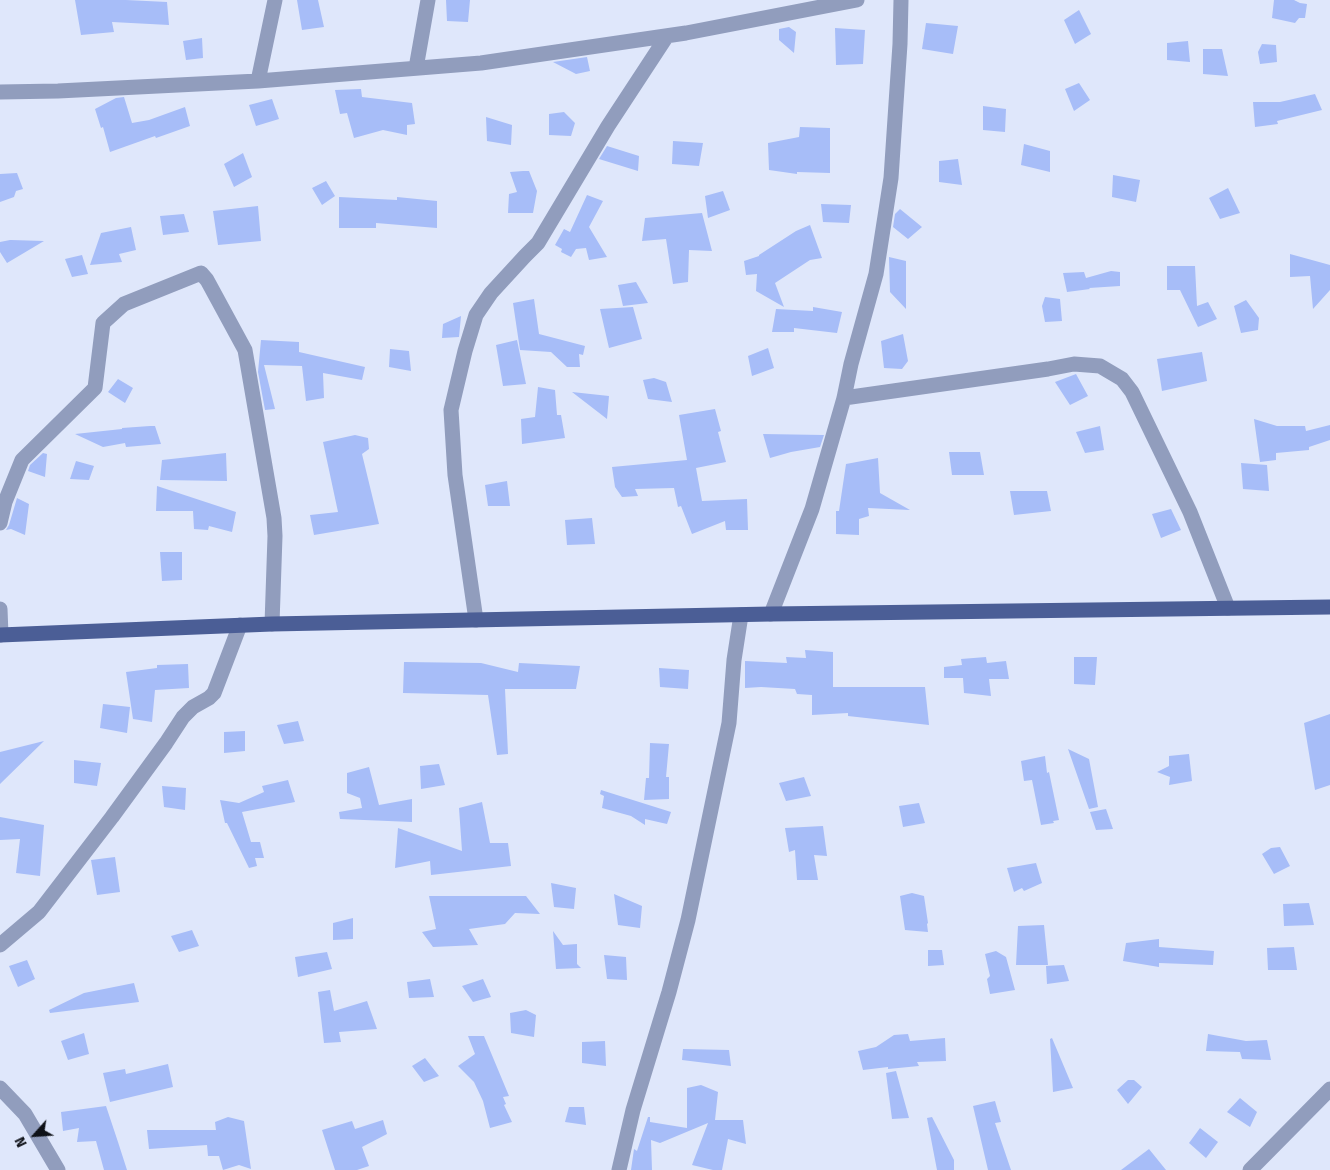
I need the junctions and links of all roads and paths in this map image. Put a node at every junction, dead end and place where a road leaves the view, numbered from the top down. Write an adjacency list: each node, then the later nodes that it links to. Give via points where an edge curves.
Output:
1 (275, 0): 7 (street)
2 (428, 0): 6 (street)
3 (857, 0): 5 (street)
4 (901, 0): 9 (street, via 891,178 876,274 850,364)
5 (667, 36): 6 (street, via 481,63); 16 (street, via 538,243 491,293 476,315 451,410 455,475)
6 (416, 68): 7 (street)
7 (258, 81): 8 (street)
8 (0, 92)
9 (844, 398): 12 (street, via 1074,364 1100,366 1122,379 1132,392 1190,512); 14 (street, via 812,508)
10 (0, 523): 17 (street, via 22,460 94,388 102,323 124,304 201,273 245,350 274,518)
11 (1330, 607): 12 (main road)
12 (1228, 608): 14 (main road)
13 (0, 609): 19 (street)
14 (771, 614): 15 (main road)
15 (741, 615): 16 (main road); 24 (street, via 729,723 688,920)
16 (476, 620): 17 (main road)
17 (272, 624): 18 (main road)
18 (240, 625): 19 (main road); 20 (street, via 214,693 183,717 39,912)
19 (1, 635)
20 (0, 945)
21 (0, 1088): 23 (street, via 24,1114)
22 (1330, 1089): 25 (street)
23 (58, 1170)
24 (619, 1170)
25 (1250, 1170)

